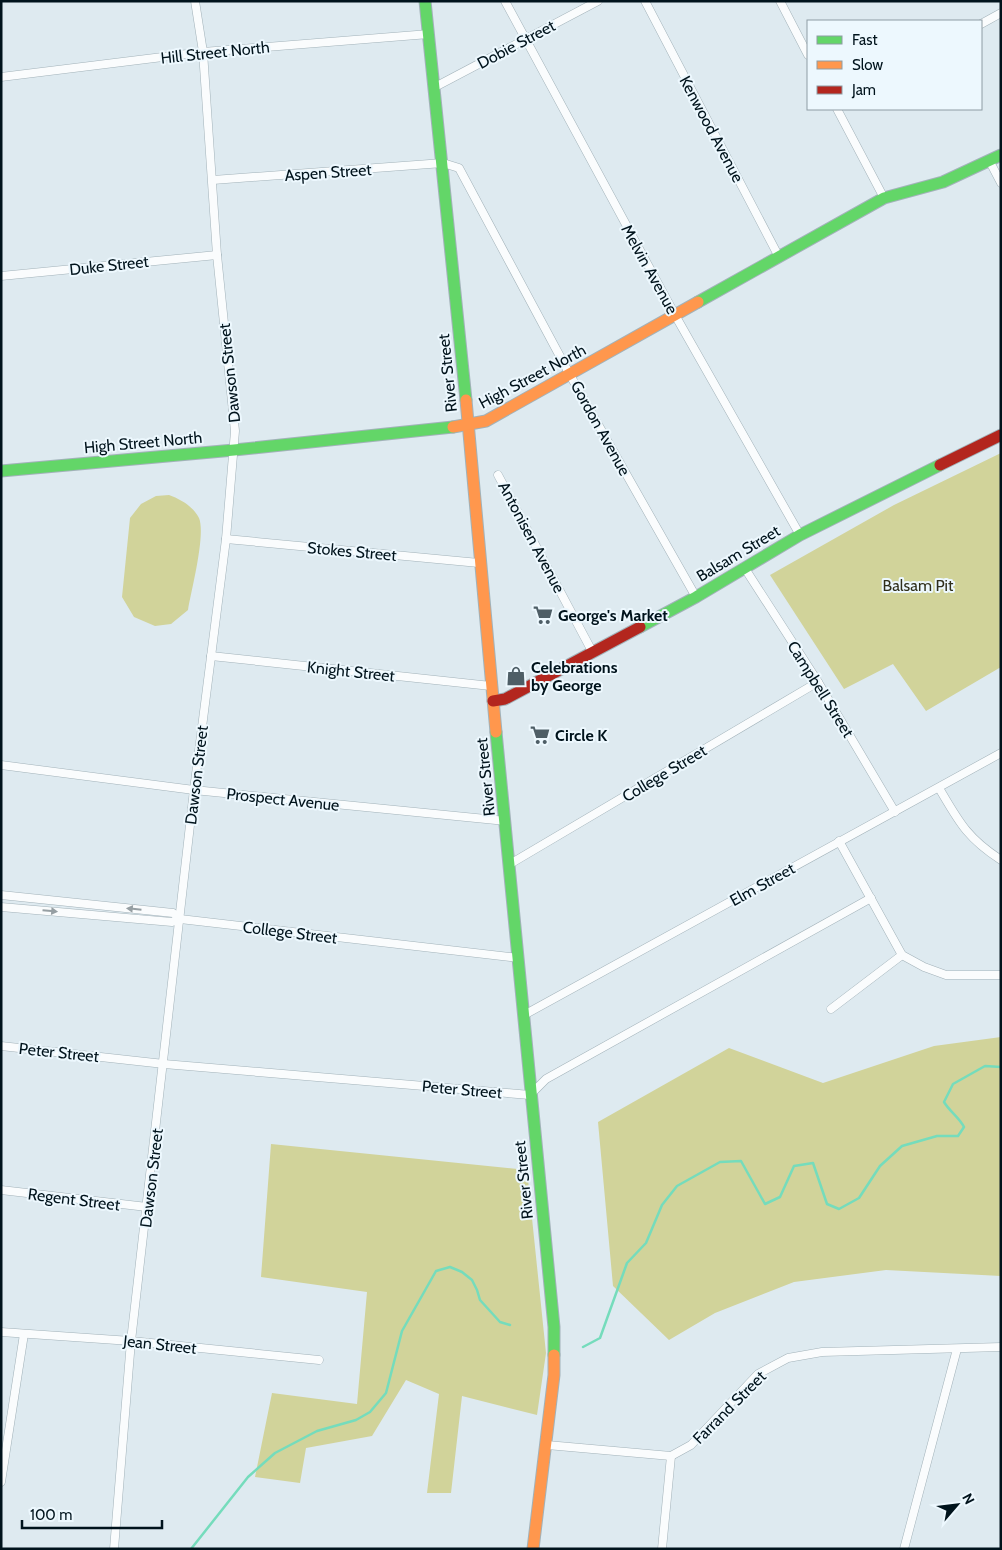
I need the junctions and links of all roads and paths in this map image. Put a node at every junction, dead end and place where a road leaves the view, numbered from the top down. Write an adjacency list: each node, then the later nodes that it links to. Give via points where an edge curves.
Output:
1 (195, 1): 11 (street, Dawson Street)
2 (425, 1): 9 (main road, River Street)
3 (505, 1): 10 (street, Melvin Avenue)
4 (598, 1): 10 (street, Dobie Street)
5 (645, 1): 23 (street, Kenwood Avenue)
6 (780, 1): 12 (street)
7 (1001, 13): 8 (street)
8 (982, 23)
9 (429, 34): 11 (street, Hill Street North); 14 (main road, River Street)
10 (525, 40): 14 (street, Dobie Street); 25 (street, Melvin Avenue)
11 (203, 52): 13 (street, Hill Street North); 19 (street, Dawson Street)
12 (807, 52)
13 (1, 77)
14 (434, 87): 18 (main road, River Street)
15 (838, 110): 21 (street)
16 (1001, 155): 17 (main road, High Street North)
17 (990, 162): 20 (street); 21 (main road, High Street North, via 943,182)
18 (442, 163): 19 (street, Aspen Street); 26 (street, Gordon Avenue, via 459,168); 27 (main road, River Street)
19 (213, 180): 22 (street, Dawson Street)
20 (1001, 183)
21 (884, 198): 23 (main road, High Street North)
22 (217, 255): 24 (street, Duke Street); 29 (street, Dawson Street, via 235,431)
23 (779, 257): 25 (main road, High Street North)
24 (1, 276)
25 (675, 314): 26 (main road, High Street North); 32 (street, Melvin Avenue)
26 (570, 375): 27 (main road, High Street North, via 486,421); 36 (street, Gordon Avenue)
27 (468, 425): 29 (main road, High Street North); 34 (main road, River Street)
28 (1001, 435): 32 (main road, Balsam Street)
29 (234, 450): 30 (main road, High Street North); 33 (street, Dawson Street)
30 (1, 471)
31 (498, 475): 37 (street, Antonisen Avenue)
32 (800, 534): 35 (main road, Balsam Street)
33 (226, 538): 34 (street, Stokes Street); 38 (street, Dawson Street)
34 (479, 563): 40 (main road, River Street)
35 (744, 567): 36 (main road, Balsam Street); 39 (street, Campbell Street)
36 (696, 597): 37 (main road, Balsam Street)
37 (593, 653): 41 (main road, Balsam Street, via 505,699)
38 (211, 656): 40 (street, Knight Street); 45 (street, Dawson Street)
39 (818, 682): 46 (street, Campbell Street); 50 (street, College Street)
40 (491, 686): 41 (main road, River Street)
41 (493, 701): 47 (main road, River Street)
42 (1001, 753): 44 (street, Elm Street)
43 (1, 765): 45 (street, Prospect Avenue)
44 (938, 788): 46 (street, Elm Street); 49 (street, via 964,830)
45 (194, 790): 47 (street, Prospect Avenue); 54 (street, Dawson Street)
46 (895, 812): 48 (street, Elm Street)
47 (506, 821): 50 (main road, River Street)
48 (840, 841): 52 (street); 59 (street, Elm Street)
49 (1001, 860)
50 (510, 864): 56 (main road, River Street)
51 (1, 895): 54 (street, College Street, one-way to 51, via 173,913)
52 (871, 898): 55 (street); 62 (street, via 546,1079)
53 (1, 907): 54 (street, College Street, one-way to 54, via 172,922)
54 (180, 919): 56 (street, College Street); 61 (street, Dawson Street)
55 (902, 954): 57 (street, via 946,975); 58 (street)
56 (519, 958): 59 (main road, River Street)
57 (1001, 975)
58 (831, 1009)
59 (524, 1015): 62 (main road, River Street)
60 (1, 1046): 61 (street, Peter Street)
61 (164, 1064): 62 (street, Peter Street); 64 (street, Dawson Street)
62 (530, 1095): 71 (main road, River Street, via 554,1328 554,1374)
63 (1, 1190): 64 (street, Regent Street)
64 (147, 1207): 67 (street, Dawson Street)
65 (1, 1332): 66 (street, Jean Street)
66 (24, 1334): 67 (street, Jean Street); 73 (street)
67 (131, 1341): 70 (street, Jean Street); 74 (street, Dawson Street)
68 (1001, 1346): 69 (street, Farrand Street)
69 (957, 1349): 72 (street, Farrand Street, via 822,1352 788,1358 758,1374 690,1445); 77 (street)
70 (320, 1360)
71 (547, 1445): 72 (street); 75 (main road, River Street)
72 (671, 1456): 76 (street)
73 (1, 1482)
74 (114, 1549)
75 (533, 1549)
76 (662, 1549)
77 (904, 1549)

